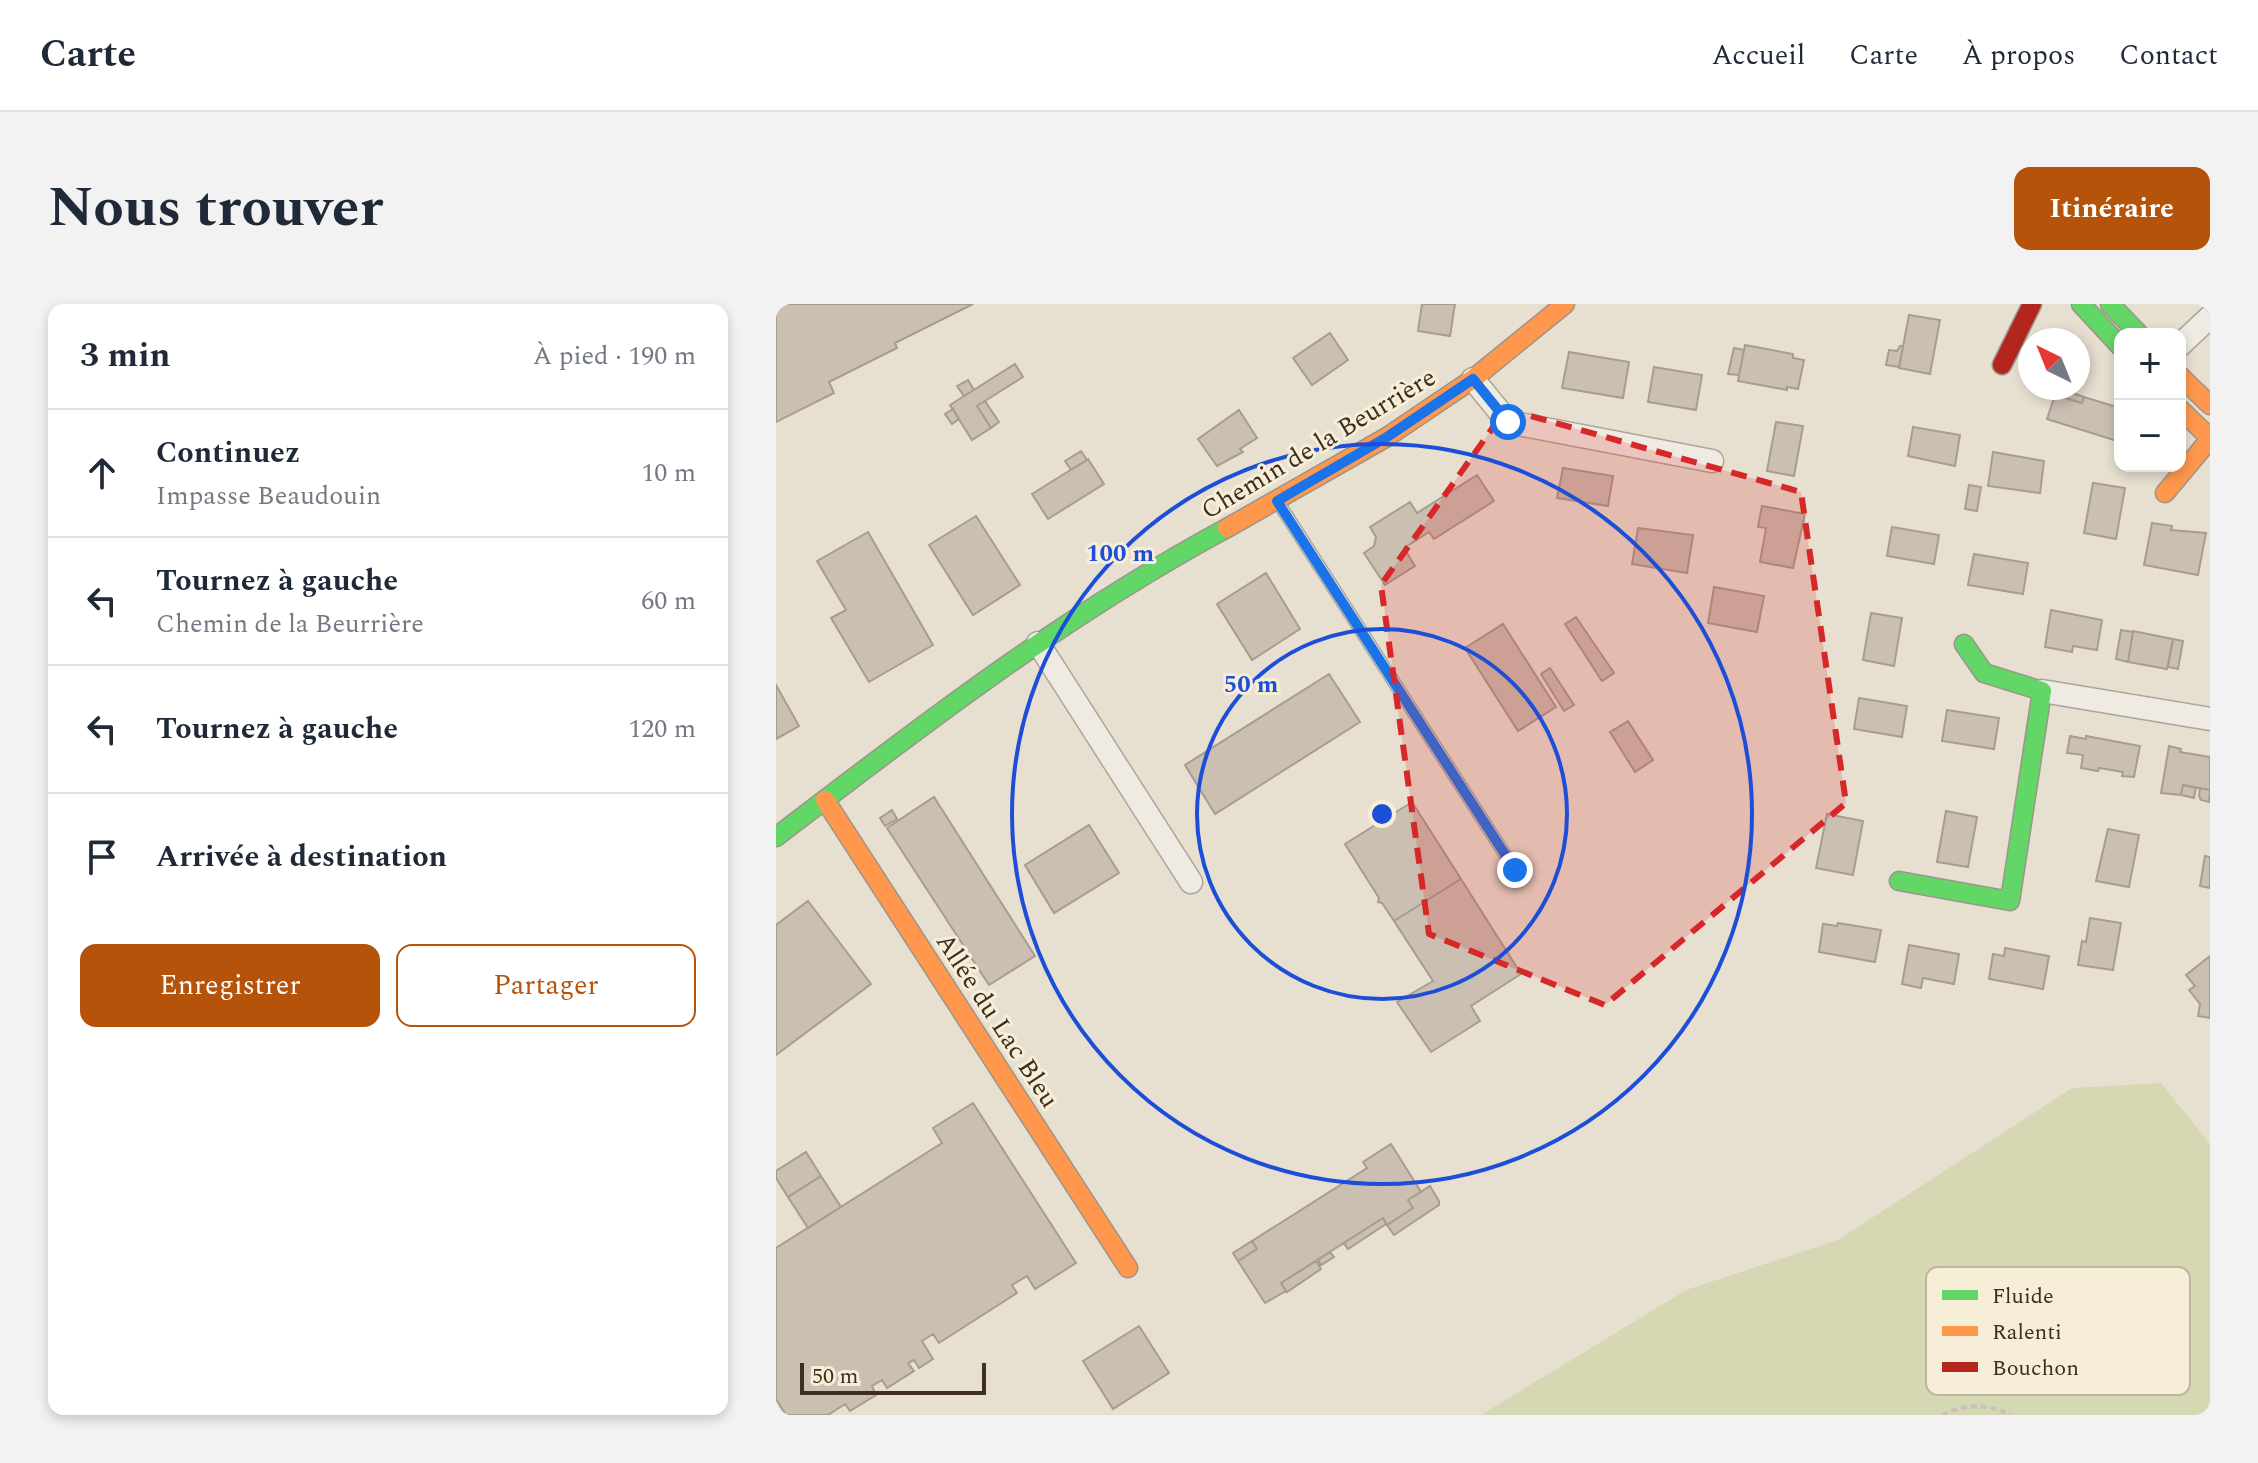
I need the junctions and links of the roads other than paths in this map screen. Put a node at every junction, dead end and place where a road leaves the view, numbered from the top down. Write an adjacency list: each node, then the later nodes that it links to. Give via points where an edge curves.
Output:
1 (1565, 304): 10 (street, Chemin de la Beurrière)
2 (2032, 304): 9 (street)
3 (2081, 304): 8 (street)
4 (2110, 304): 6 (street)
5 (2210, 317): 7 (street)
6 (2133, 328)
7 (2186, 339)
8 (2114, 340)
9 (2002, 365)
10 (1473, 379): 15 (street, via 1508,422); 17 (street, Chemin de la Beurrière)
11 (2186, 382): 12 (street)
12 (2210, 405)
13 (2186, 415): 14 (street)
14 (2210, 439): 16 (street)
15 (1712, 461)
16 (2165, 493)
17 (1277, 501): 18 (street, Chemin de la Beurrière, via 1152,568); 24 (lane)
18 (1038, 643): 22 (street, Chemin de la Beurrière); 26 (street)
19 (1964, 644): 20 (street, via 1984,673)
20 (2042, 691): 21 (street); 25 (street, via 2010,901)
21 (2210, 719)
22 (825, 800): 23 (street, Chemin de la Beurrière); 27 (street, Allée du Lac Bleu)
23 (776, 837)
24 (1515, 870)
25 (1899, 881)
26 (1191, 882)
27 (1128, 1268)

